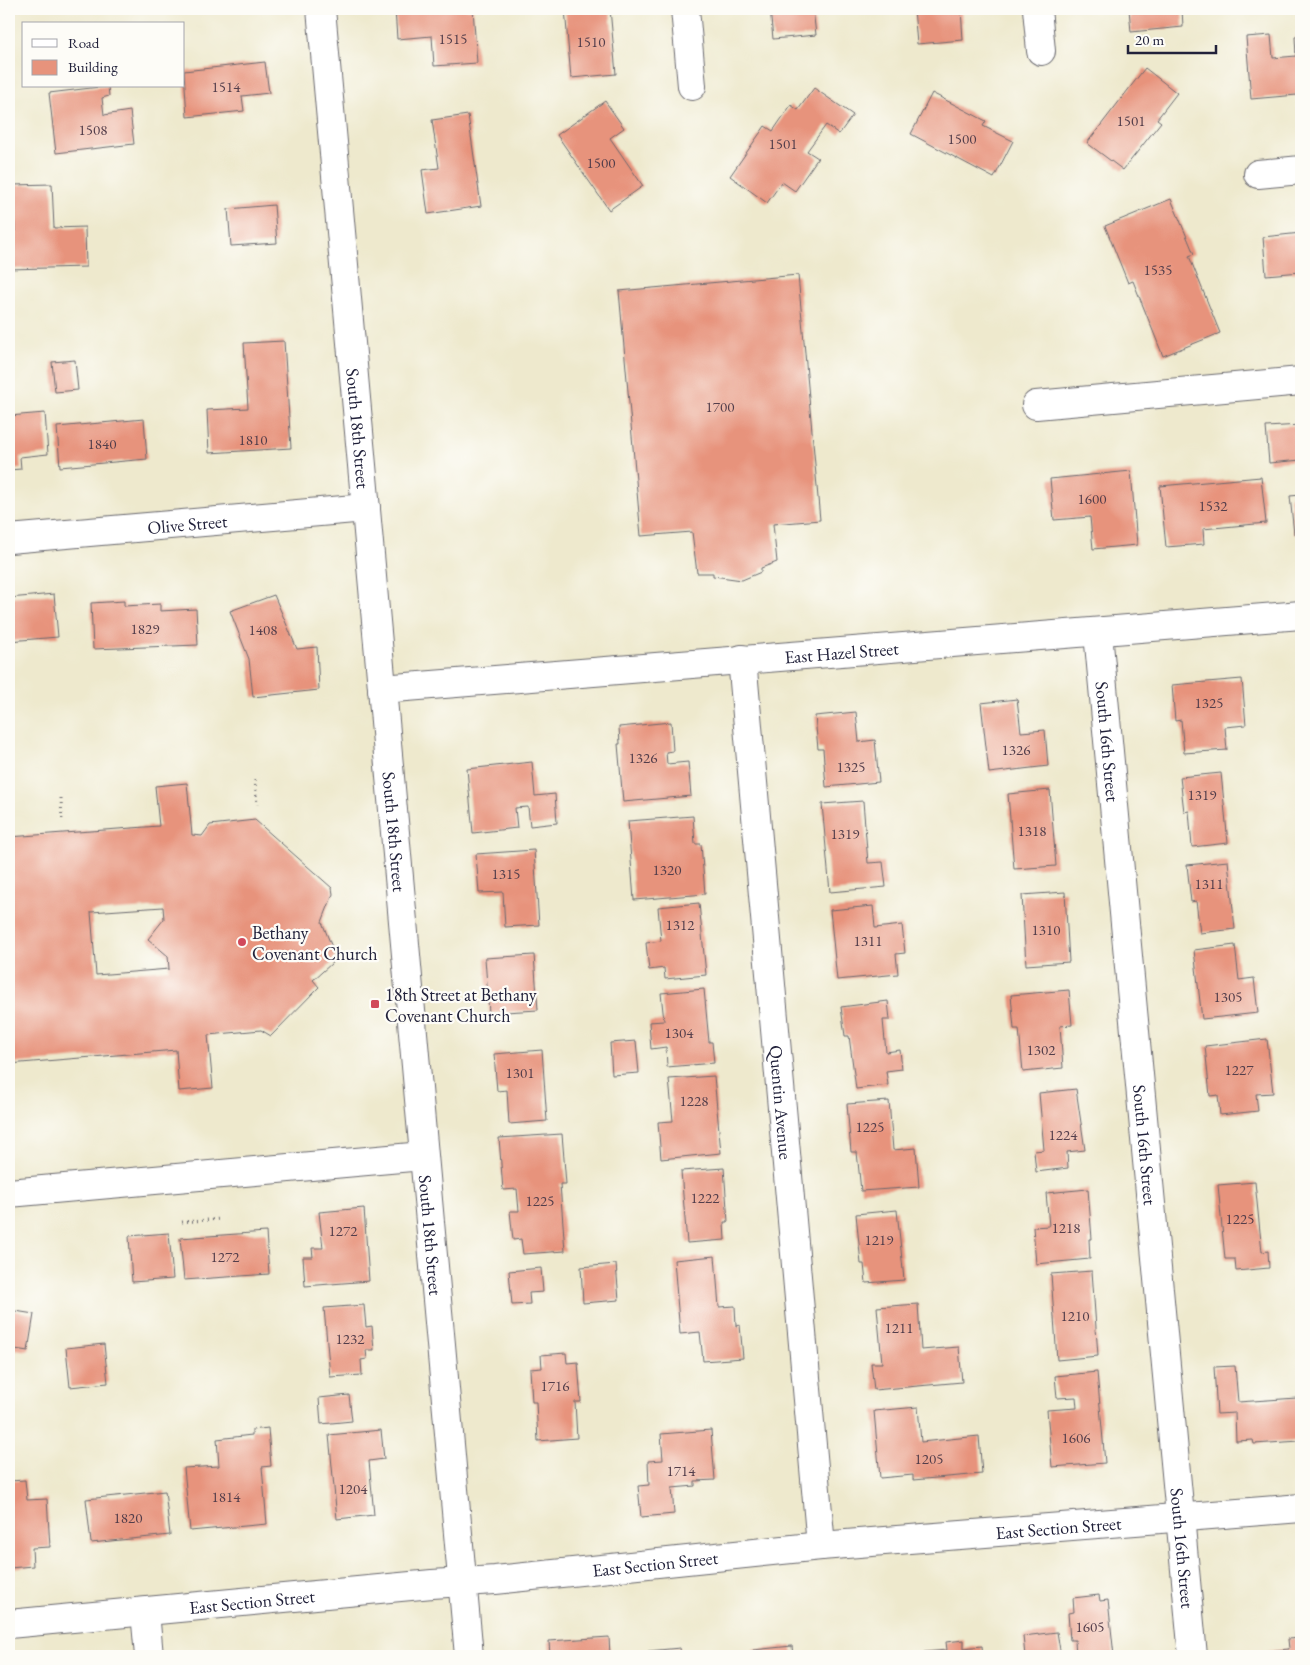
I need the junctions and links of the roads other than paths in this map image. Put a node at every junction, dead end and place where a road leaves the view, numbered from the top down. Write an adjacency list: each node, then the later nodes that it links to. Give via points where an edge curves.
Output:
1 (322, 9): 10 (street, South 18th Street)
2 (685, 9): 5 (street)
3 (1038, 9): 4 (street)
4 (1041, 51)
5 (692, 86)
6 (1301, 170): 7 (street)
7 (1258, 174)
8 (1301, 381): 9 (street)
9 (1036, 405)
10 (366, 508): 11 (street, Olive Street); 15 (street, South 18th Street)
11 (9, 539)
12 (1301, 615): 13 (street, East Hazel Street)
13 (1098, 633): 14 (street, East Hazel Street); 19 (street, South 16th Street)
14 (742, 659): 15 (street, East Hazel Street); 20 (street, Quentin Avenue)
15 (382, 689): 16 (street, South 18th Street)
16 (423, 1156): 17 (street); 21 (street, South 18th Street)
17 (9, 1193)
18 (1301, 1508): 19 (street, East Section Street)
19 (1180, 1518): 20 (street, East Section Street); 26 (street, South 16th Street)
20 (821, 1546): 21 (street, East Section Street)
21 (462, 1582): 22 (street, East Section Street); 25 (street, South 18th Street)
22 (145, 1612): 23 (street, East Section Street); 24 (street)
23 (9, 1624)
24 (150, 1656)
25 (469, 1656)
26 (1193, 1656)

